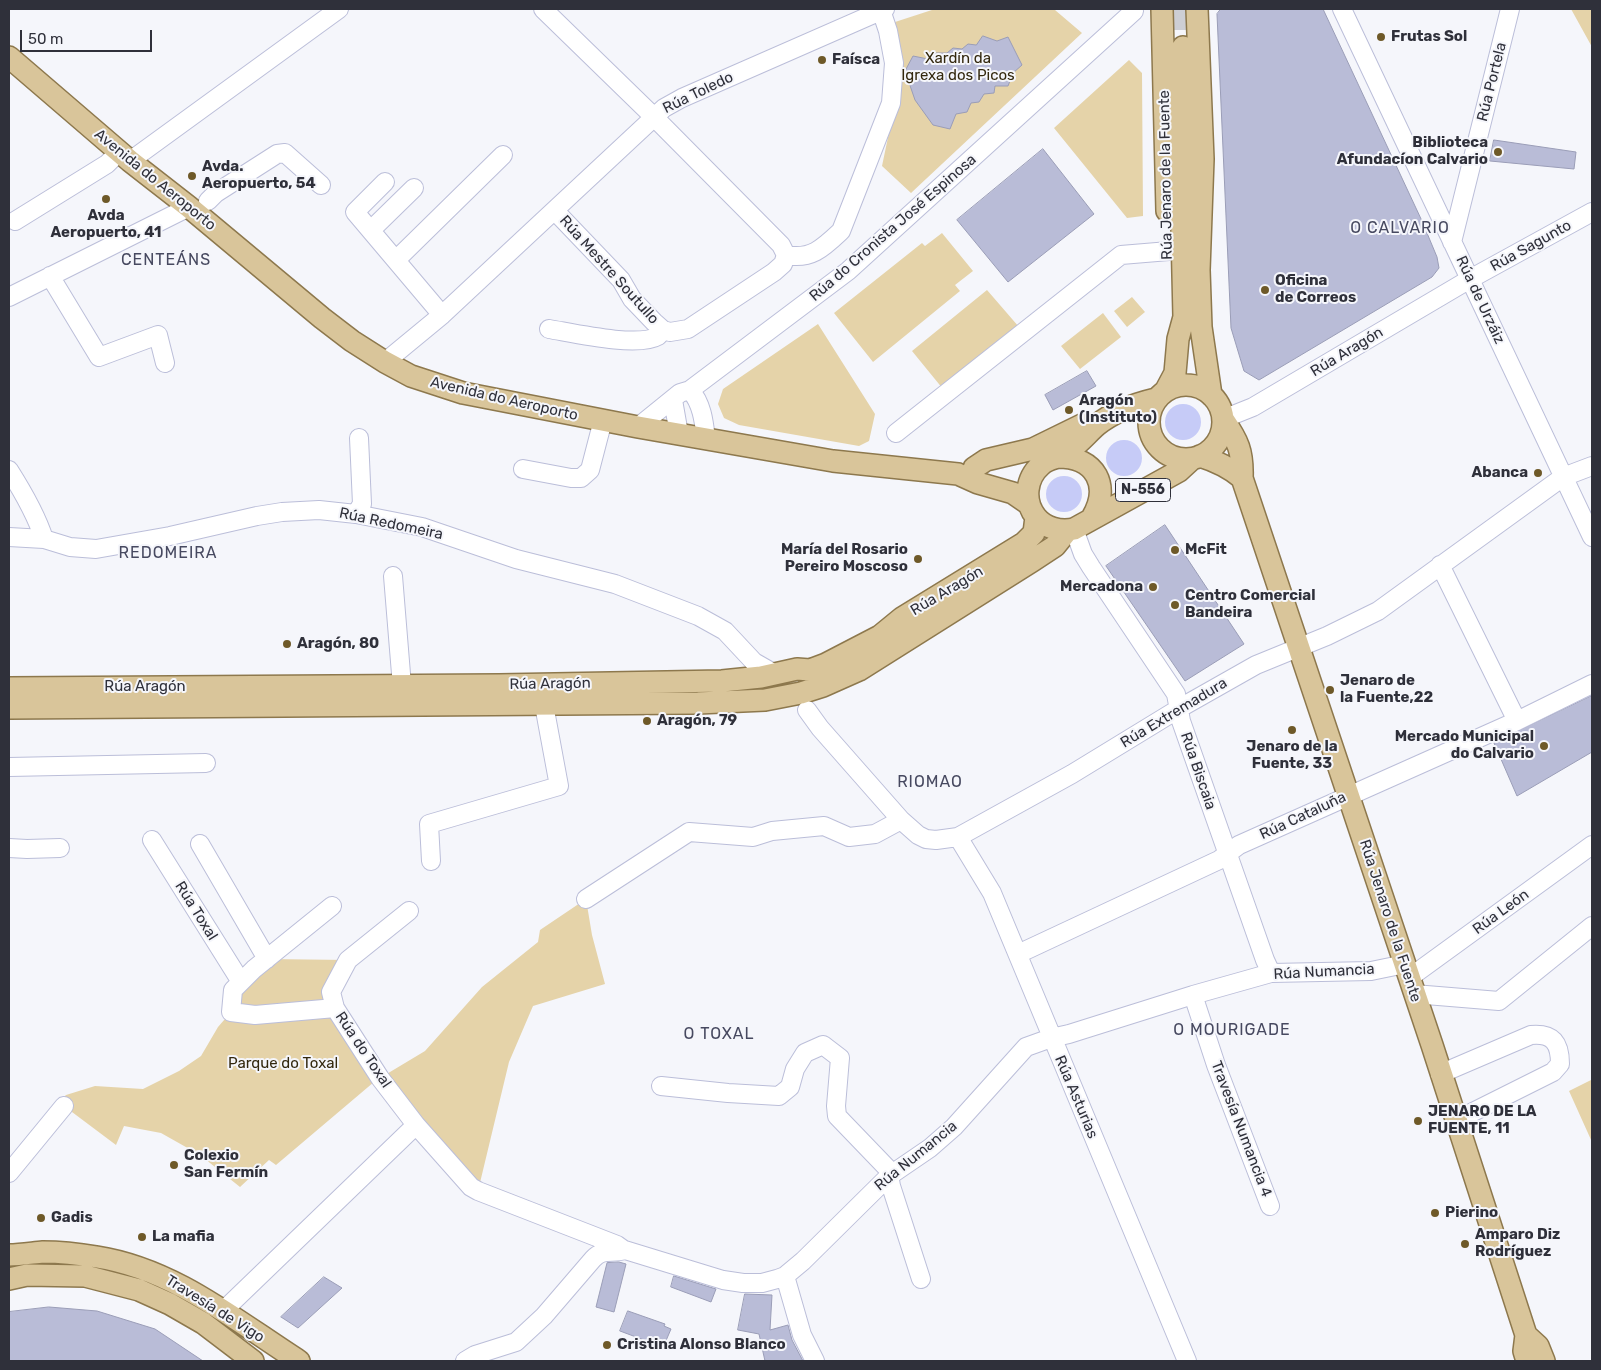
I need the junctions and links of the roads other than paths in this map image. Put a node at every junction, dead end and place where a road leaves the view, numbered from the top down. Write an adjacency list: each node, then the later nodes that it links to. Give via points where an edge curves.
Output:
1 (339, 9): 13 (street)
2 (543, 9): 11 (street, Rúa Toledo)
3 (1132, 9): 37 (street, Rúa do Cronista José Espinosa, via 848,271)
4 (1162, 9): 25 (main road, Rúa Jenaro de la Fuente)
5 (1197, 9): 24 (main road, Rúa Jenaro de la Fuente, via 1203,159)
6 (1342, 9): 23 (street, Rúa de Urzáiz)
7 (1510, 9): 23 (street, Rúa Portela)
8 (883, 10): 11 (street, Rúa Toledo, via 682,98); 26 (street, via 894,63 891,103 841,232 811,255 798,258)
9 (1183, 47): 14 (main road)
10 (9, 57): 13 (main road, Avenida do Aeroporto)
11 (654, 116): 19 (street, Rúa Mestre Soutullo); 26 (street, via 781,245)
12 (503, 154): 27 (street)
13 (124, 157): 18 (main road, Avenida do Aeroporto); 21 (street, via 107,164)
14 (1185, 159): 24 (main road, Rúa Jenaro de la Fuente); 34 (main road, Rúa Jenaro de la Fuente, via 1181,190 1184,317)
15 (385, 182): 22 (street, via 355,212)
16 (321, 185): 18 (street, via 285,153 277,154)
17 (414, 188): 22 (street)
18 (199, 204): 28 (street); 35 (main road, Avenida do Aeroporto, via 322,318)
19 (555, 211): 31 (street, Rúa Mestre Soutullo); 33 (street, Rúa Mestre Soutullo, via 621,280 632,299)
20 (1592, 212): 29 (street, Rúa Sagunto)
21 (16, 221)
22 (370, 230): 27 (street)
23 (1452, 242): 29 (street, Rúa de Urzáiz)
24 (1199, 246): 39 (main road, Rúa Jenaro de la Fuente, via 1201,327)
25 (1168, 250): 34 (main road, Rúa Jenaro de la Fuente, via 1169,318); 46 (street, via 1121,255)
26 (786, 255): 33 (street, Rúa Mestre Soutullo, via 783,264 774,272 708,317 688,329)
27 (396, 260): 31 (street)
28 (50, 276): 30 (street); 36 (street, via 99,357 158,335)
29 (1470, 279): 41 (street, Rúa Aragón, via 1253,407); 55 (street, Rúa de Urzáiz)
30 (9, 297)
31 (442, 315): 35 (street, Rúa Mestre Soutullo)
32 (549, 329): 33 (street, via 635,341 658,336)
33 (663, 330)
34 (1178, 339): 38 (main road, Rúa Jenaro de la Fuente, via 1175,373)
35 (385, 362): 42 (main road, Avenida do Aeroporto, via 411,376 463,392)
36 (165, 363)
37 (690, 390): 40 (street, Rúa do Cronista José Espinosa); 48 (street, via 704,420)
38 (1161, 394): 39 (main road, Rúa Aragón, via 1175,386 1194,386); 43 (main road, Rúa Aragón); 49 (main road, via 1148,420 1154,441 1170,456)
39 (1211, 395): 41 (main road)
40 (673, 400): 44 (street, Rúa do Cronista José Espinosa); 45 (street)
41 (1223, 419): 49 (main road, Rúa Aragón, via 1215,445); 56 (main road, Rúa Jenaro de la Fuente, via 1236,437 1241,453)
42 (603, 420): 44 (main road, Avenida do Aeroporto); 52 (street, via 590,470 581,478)
43 (1098, 424): 50 (main road, Rúa Aragón, via 1077,444); 54 (main road, via 1084,424 1033,449 994,457)
44 (638, 427): 45 (main road, Avenida do Aeroporto)
45 (679, 434): 48 (main road, Avenida do Aeroporto)
46 (896, 434)
47 (359, 438): 58 (street, via 362,504)
48 (706, 439): 54 (main road, Avenida do Aeroporto, via 833,461)
49 (1196, 458): 56 (main road, via 1217,462); 59 (main road, Rúa Aragón / N-556, via 1179,471)
50 (1050, 460): 54 (main road, Avenida do Aeroporto, via 1005,469); 57 (main road, Rúa Aragón, via 1034,472 1029,482 1027,493); 59 (main road, via 1071,457 1093,470 1101,494)
51 (1592, 466): 55 (street, Rúa Extremadura)
52 (524, 469)
53 (9, 470): 63 (street, via 30,505)
54 (966, 471): 57 (main road, Avenida do Aeroporto, via 978,483 1013,493)
55 (1563, 477): 62 (street, Rúa de Urzáiz); 64 (street, Rúa Extremadura)
56 (1242, 478): 66 (main road, Rúa Jenaro de la Fuente)
57 (1033, 511): 60 (main road, via 1042,523); 67 (main road, Rúa Aragón, via 1034,532 1024,543 902,618 880,636)
58 (356, 514): 63 (street, Rúa Redomeira, via 319,510 282,512 96,548 70,547); 68 (street, Rúa Redomeira, via 422,527 516,559 615,584 698,616 725,631 754,662)
59 (1092, 518): 60 (main road, Rúa Aragón)
60 (1071, 530): 72 (main road, Rúa Aragón, via 1055,546 903,644); 75 (street, Rúa Biscaia, via 1083,554 1176,694)
61 (9, 537): 63 (street, Rúa Redomeira)
62 (1592, 537)
63 (44, 539)
64 (1440, 566): 66 (street, Rúa Extremadura, via 1378,611); 76 (street)
65 (393, 576): 70 (street)
66 (1298, 648): 75 (street, Rúa Extremadura, via 1264,661); 79 (main road, Rúa Jenaro de la Fuente)
67 (810, 670): 68 (main road, Rúa Aragón); 72 (main road, via 800,682)
68 (775, 674): 70 (main road, Rúa Aragón, via 722,681)
69 (1592, 684): 76 (street, Rúa Cataluña)
70 (402, 686): 71 (main road, Rúa Aragón)
71 (9, 688)
72 (804, 702): 73 (main road, Rúa Aragón); 80 (street, Rúa Extremadura, via 820,728)
73 (544, 705): 74 (main road, Rúa Aragón); 88 (street, Rúa Aragón, via 560,786 429,824)
74 (9, 708)
75 (1180, 708): 81 (street, Rúa Extremadura, via 1072,774); 87 (street, Rúa Biscaia, via 1181,721)
76 (1517, 720): 79 (street, Rúa Cataluña)
77 (206, 763): 78 (street)
78 (9, 767)
79 (1348, 795): 87 (street, Rúa Cataluña, via 1239,845); 96 (main road, Rúa Jenaro de la Fuente)
80 (901, 820): 81 (street, Rúa Extremadura, via 926,839); 89 (street, via 875,834 849,837 824,826 772,830 753,837 689,832)
81 (958, 837): 93 (street, Rúa Asturias, via 992,892)
82 (152, 840): 97 (street, Rúa Toxal)
83 (200, 844): 94 (street)
84 (1592, 845): 96 (street, Rúa León)
85 (9, 848): 86 (street)
86 (60, 848)
87 (1228, 854): 93 (street, Rúa Cataluña); 95 (street, Rúa Biscaia)
88 (431, 861)
89 (586, 899)
90 (332, 906): 94 (street)
91 (409, 911): 99 (street, Rúa do Toxal, via 348,960 331,992)
92 (1592, 926): 96 (street, Rúa Numancia, via 1499,1001)
93 (1018, 954): 100 (street, Rúa Asturias)
94 (267, 959): 97 (street)
95 (1271, 973): 96 (street, Rúa Numancia, via 1371,971); 98 (street, Rúa Numancia)
96 (1409, 979): 101 (main road, Rúa Jenaro de la Fuente)
97 (241, 982): 99 (street, via 233,990 231,1012 255,1015)
98 (1193, 995): 100 (street, Rúa Numancia); 108 (street, Travesía Numancia 4)
99 (335, 1008): 105 (street, Rúa do Toxal, via 380,1078)
100 (1051, 1038): 107 (street, Rúa Numancia, via 1026,1047 954,1127); 120 (street, Rúa Asturias)
101 (1440, 1074): 104 (main road, Rúa Jenaro de la Fuente); 104 (street, via 1531,1035 1550,1037 1558,1046 1560,1064 1553,1072)
102 (661, 1086): 107 (street, via 779,1096 790,1088 795,1069 806,1053 823,1045 840,1058 837,1116 888,1169)
103 (64, 1106): 106 (street)
104 (1456, 1122): 115 (main road, Rúa Jenaro de la Fuente)
105 (416, 1125): 109 (street, Rúa do Toxal, via 478,1192); 114 (street)
106 (9, 1173)
107 (889, 1176): 111 (street, Rúa Numancia); 113 (street)
108 (1270, 1206)
109 (624, 1250): 111 (street, Rúa Numancia, via 743,1284 762,1283); 118 (street, Rúa Numancia, via 596,1255 544,1316 516,1342)
110 (9, 1255): 114 (main road, Travesía de Vigo, via 68,1253 130,1264 190,1289)
111 (785, 1276): 119 (street, via 802,1335)
112 (9, 1279): 116 (main road, Travesía de Vigo, via 27,1275 85,1276 139,1290 203,1323)
113 (921, 1280)
114 (223, 1311): 117 (main road, Travesía de Vigo)
115 (1526, 1335): 121 (main road, via 1524,1351); 122 (main road, Rúa Jenaro de la Fuente, via 1538,1346)
116 (253, 1361)
117 (299, 1361)
118 (465, 1361)
119 (815, 1361)
120 (1187, 1361)
121 (1527, 1361)
122 (1544, 1361)

